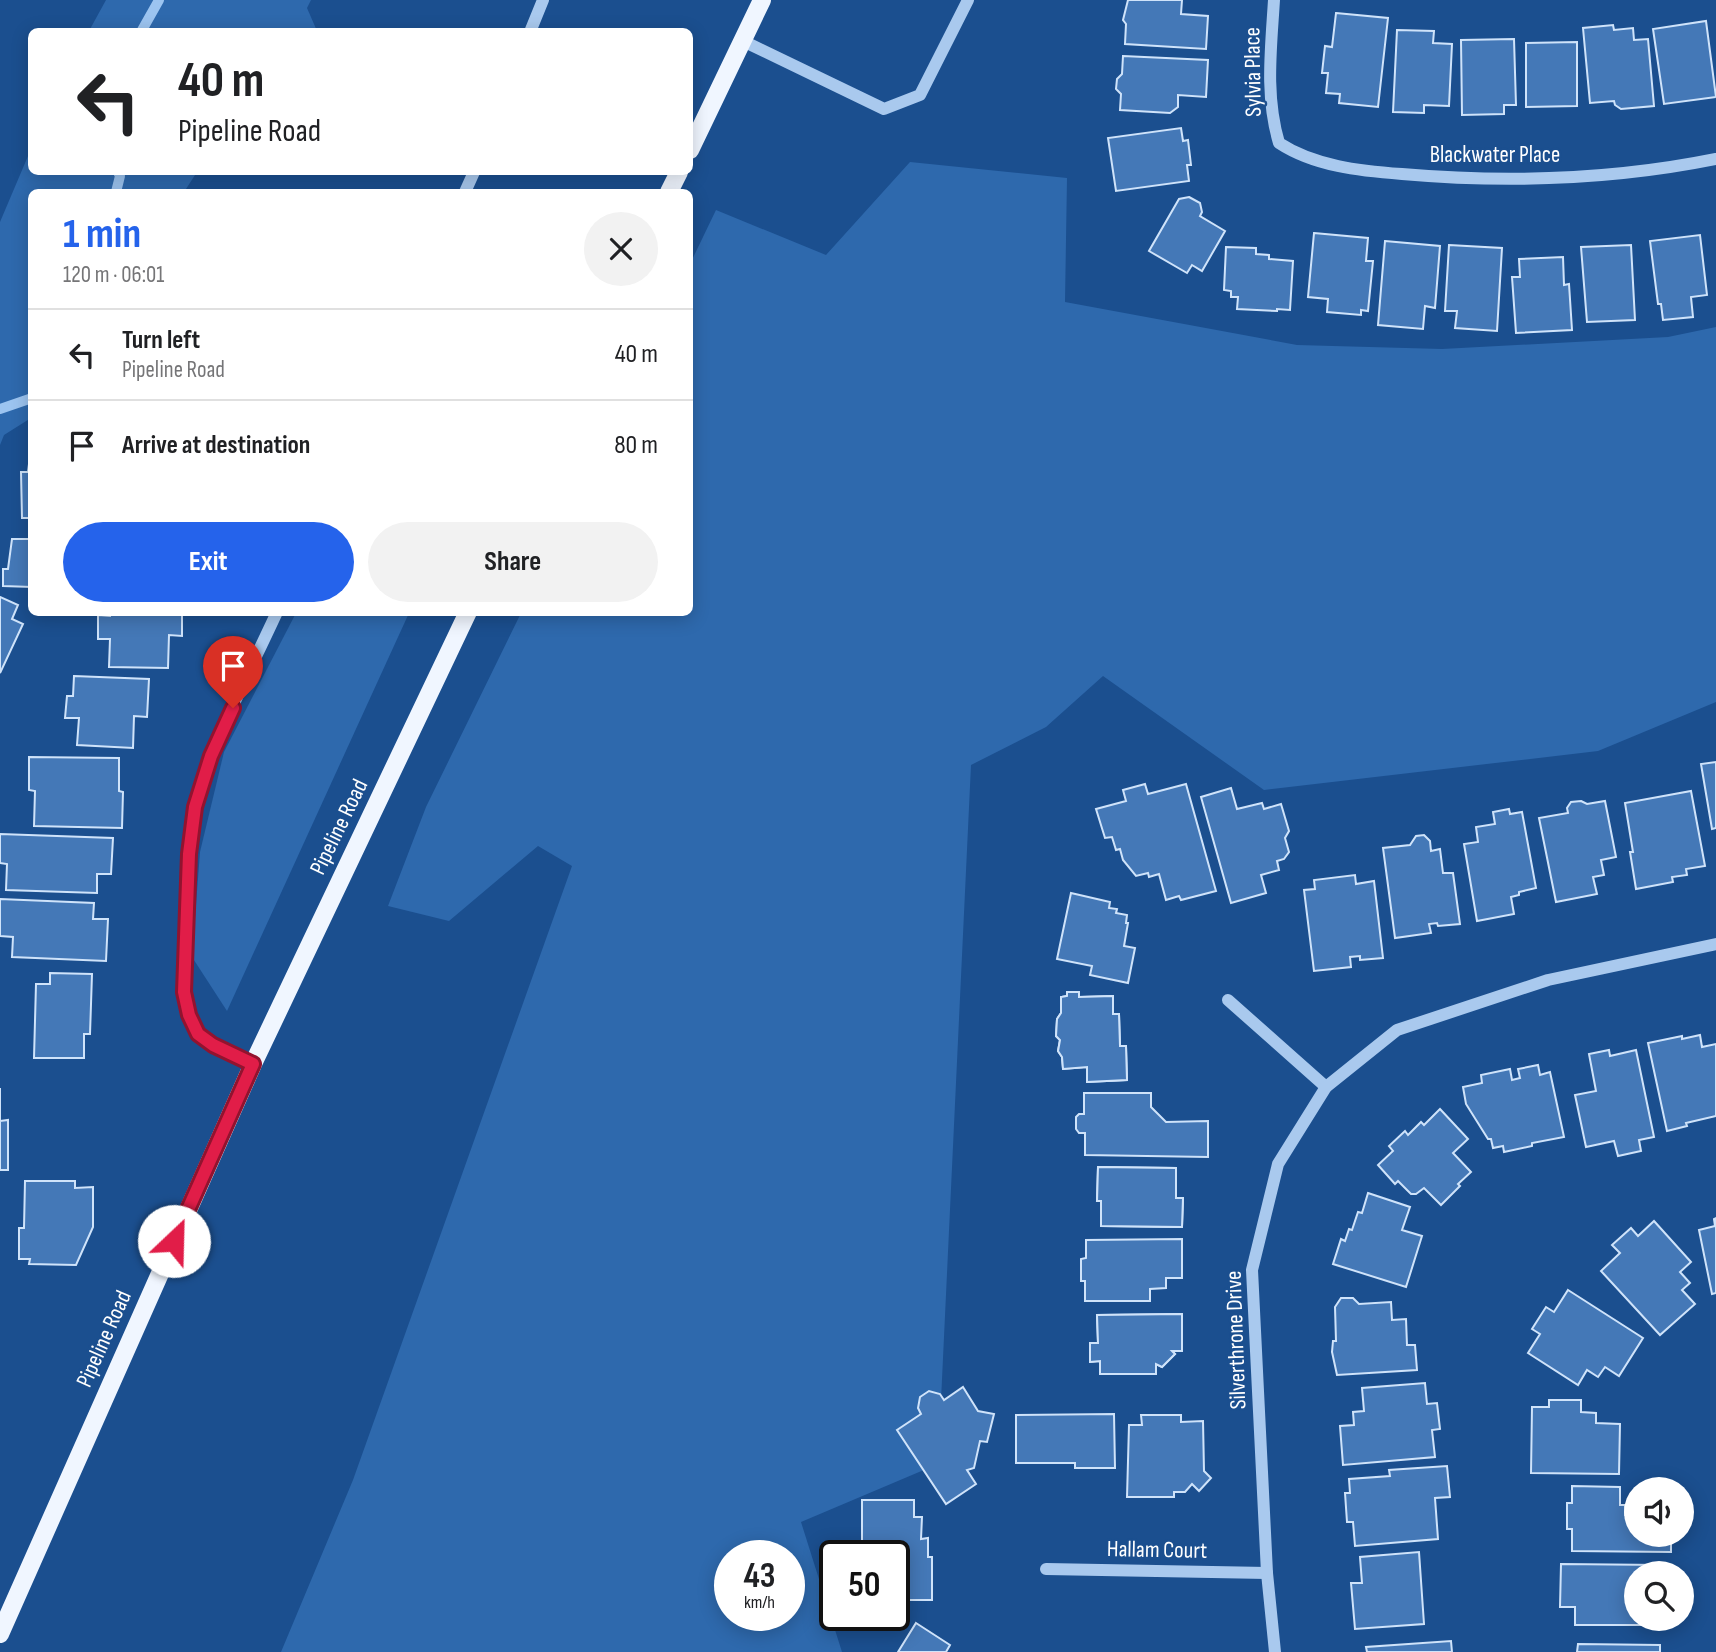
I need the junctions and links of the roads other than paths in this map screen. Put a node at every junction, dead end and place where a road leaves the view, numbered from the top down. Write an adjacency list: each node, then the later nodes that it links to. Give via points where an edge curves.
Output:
1 (543, 0): 5 (street)
2 (762, 0): 6 (main road)
3 (968, 0): 6 (street, via 920,95 884,109)
4 (1274, 0): 8 (street, Sylvia Place, via 1269,91)
5 (532, 28)
6 (741, 40): 7 (main road)
7 (693, 143)
8 (1279, 143): 9 (street, Blackwater Place, via 1310,160 1454,179 1550,179)
9 (1716, 159)
10 (275, 616): 14 (street, via 211,756 195,807 189,854 184,992 189,1015 198,1034)
11 (466, 616): 14 (main road, Pipeline Road)
12 (1716, 944): 15 (street, Silverthrone Drive, via 1548,980 1397,1030)
13 (1228, 999): 15 (street)
14 (253, 1064): 18 (main road, Pipeline Road)
15 (1326, 1087): 17 (street, Silverthrone Drive, via 1278,1164 1252,1270)
16 (1046, 1570): 17 (street, Hallam Court)
17 (1267, 1573): 19 (street, Silverthrone Drive)
18 (0, 1634)
19 (1275, 1652)

